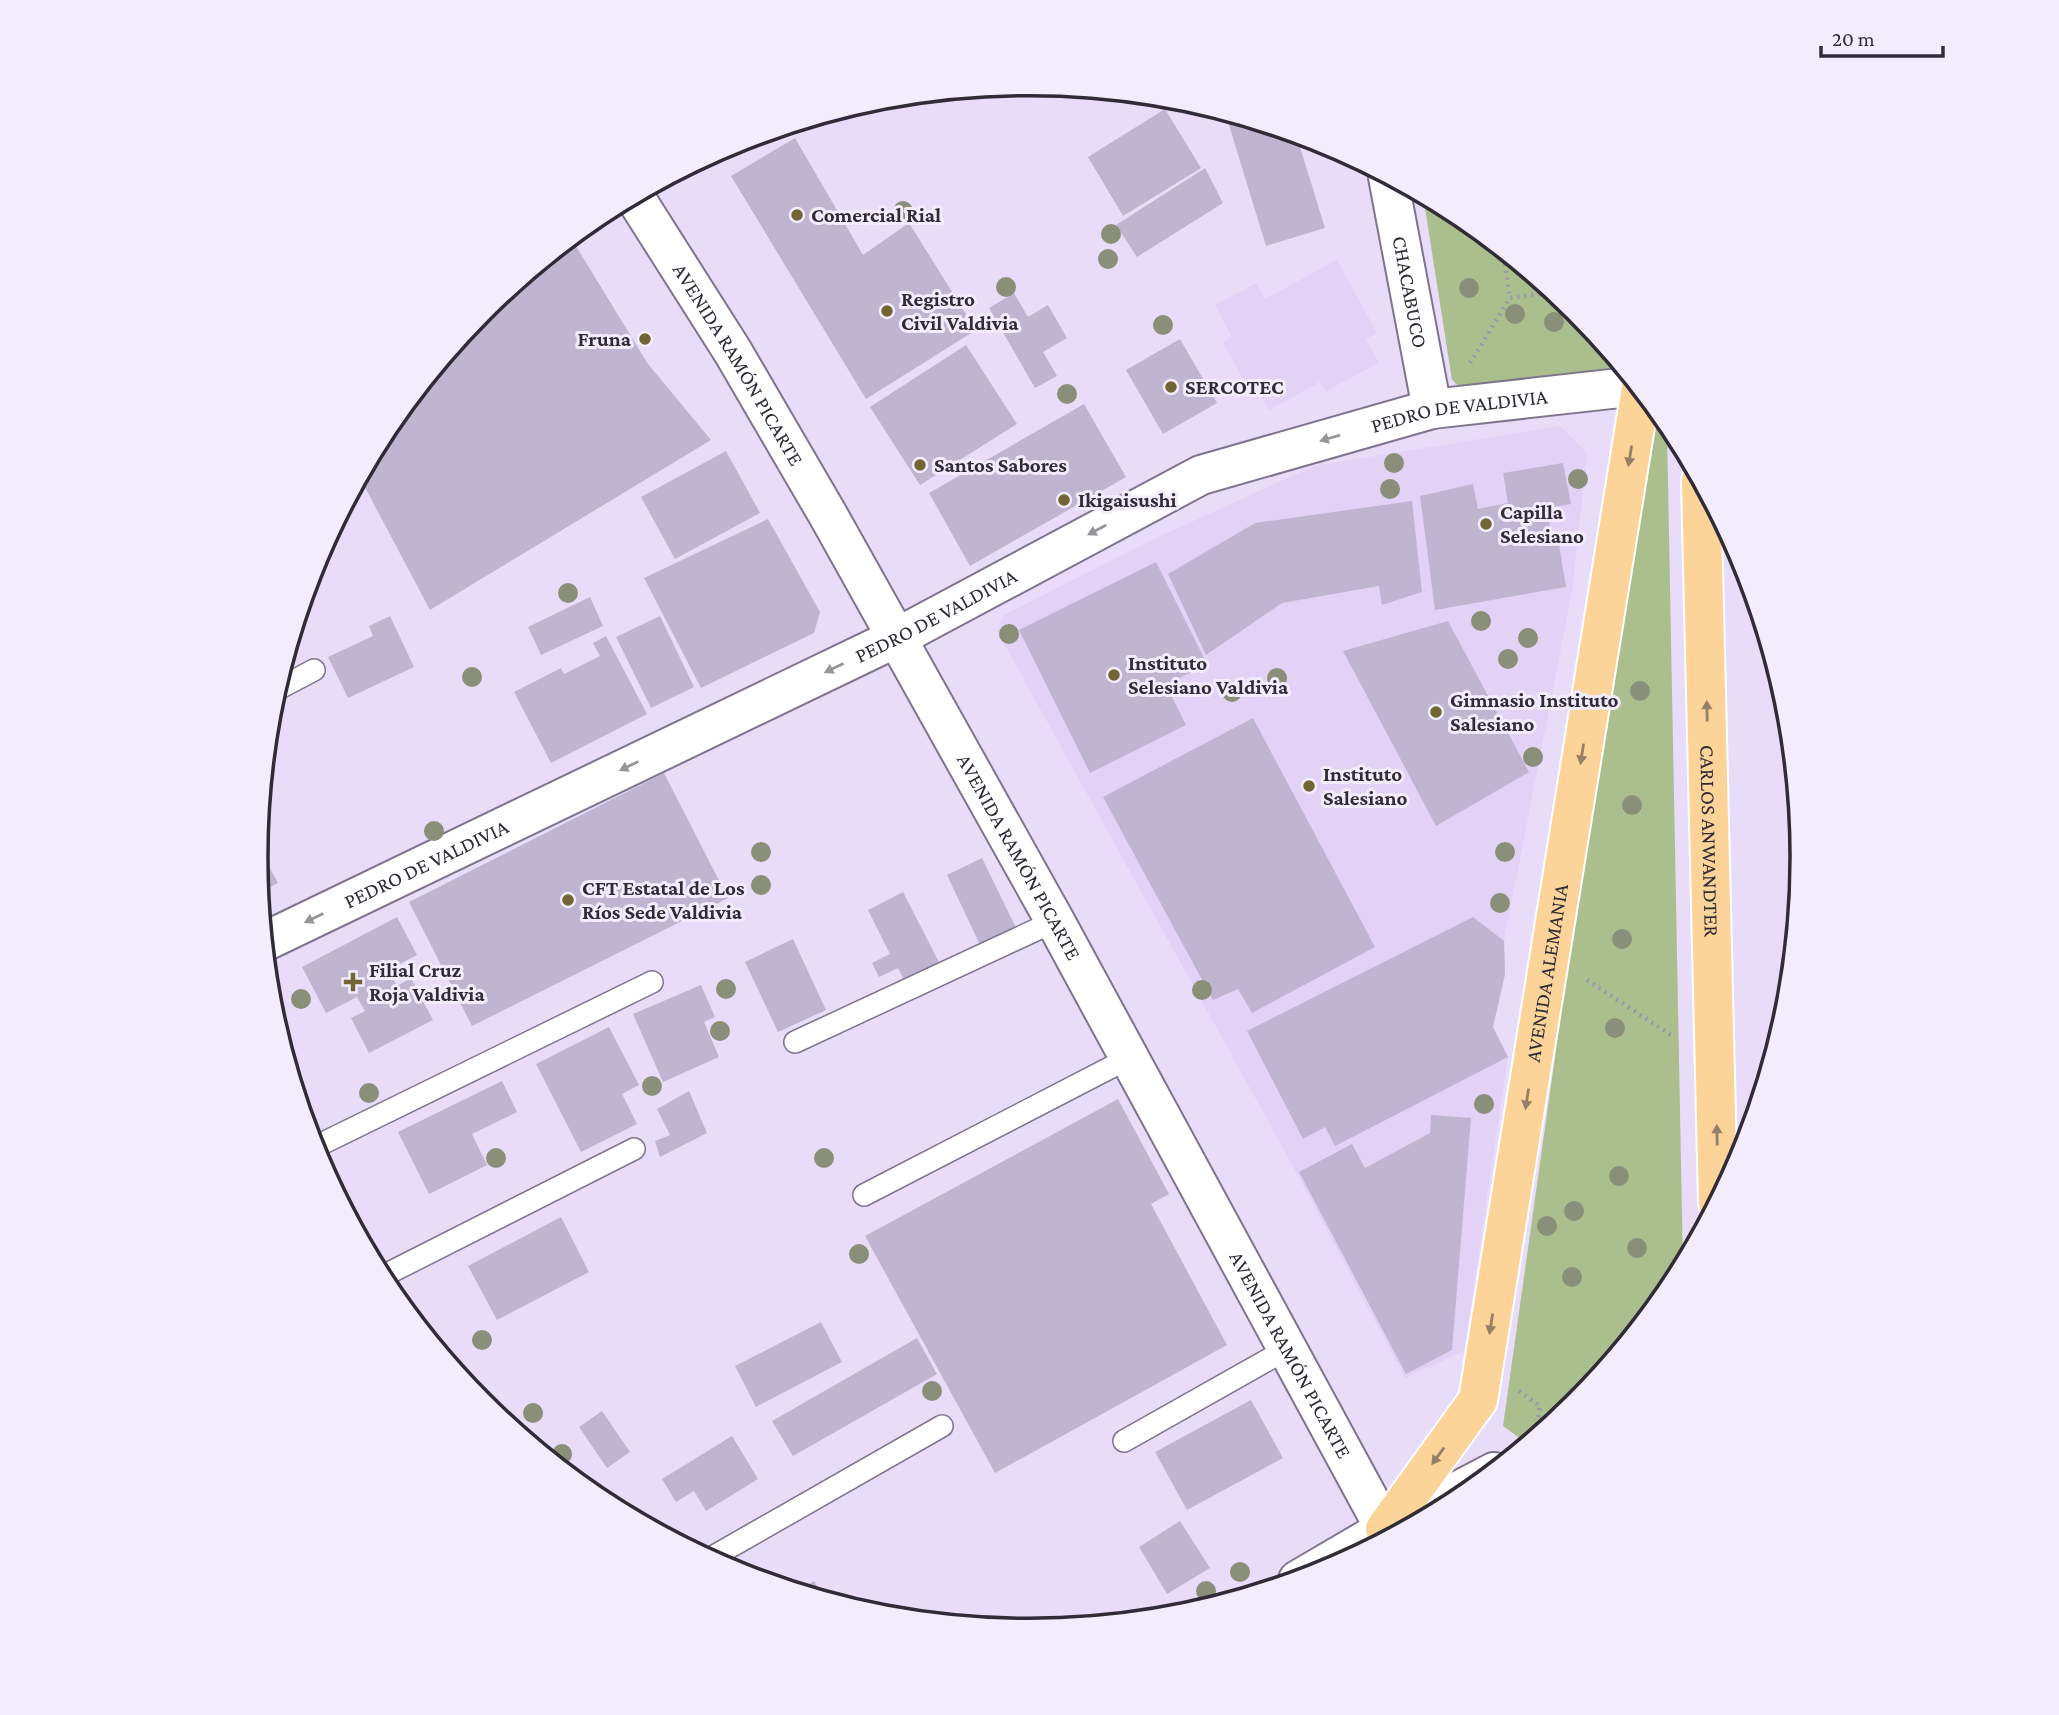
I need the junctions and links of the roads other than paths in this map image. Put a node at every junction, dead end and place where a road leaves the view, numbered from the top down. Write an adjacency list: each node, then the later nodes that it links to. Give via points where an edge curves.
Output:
1 (1390, 188): 5 (street, CHACABUCO)
2 (639, 204): 7 (street, AVENIDA RAMÓN PICARTE, via 733,352)
3 (1628, 388): 5 (street, PEDRO DE VALDIVIA)
4 (1630, 390): 23 (main road, AVENIDA ALEMANIA, one-way to 23, via 1478,1401)
5 (1432, 409): 7 (street, PEDRO DE VALDIVIA, one-way to 7, via 1201,475)
6 (1701, 501): 17 (main road, CARLOS ANWANDTER, one-way to 6)
7 (896, 638): 10 (street, AVENIDA RAMÓN PICARTE); 11 (street, PEDRO DE VALDIVIA, one-way to 11)
8 (314, 670): 9 (lane)
9 (289, 683)
10 (1055, 921): 13 (lane); 14 (street, AVENIDA RAMÓN PICARTE)
11 (273, 938)
12 (652, 982): 15 (lane)
13 (795, 1042)
14 (1129, 1058): 18 (lane); 20 (street, AVENIDA RAMÓN PICARTE)
15 (324, 1143)
16 (634, 1149): 19 (lane)
17 (1718, 1182)
18 (864, 1195)
19 (392, 1272)
20 (1287, 1349): 22 (lane); 24 (street, AVENIDA RAMÓN PICARTE)
21 (942, 1426): 25 (lane)
22 (1124, 1441)
23 (1395, 1525)
24 (1385, 1530)
25 (720, 1553)

